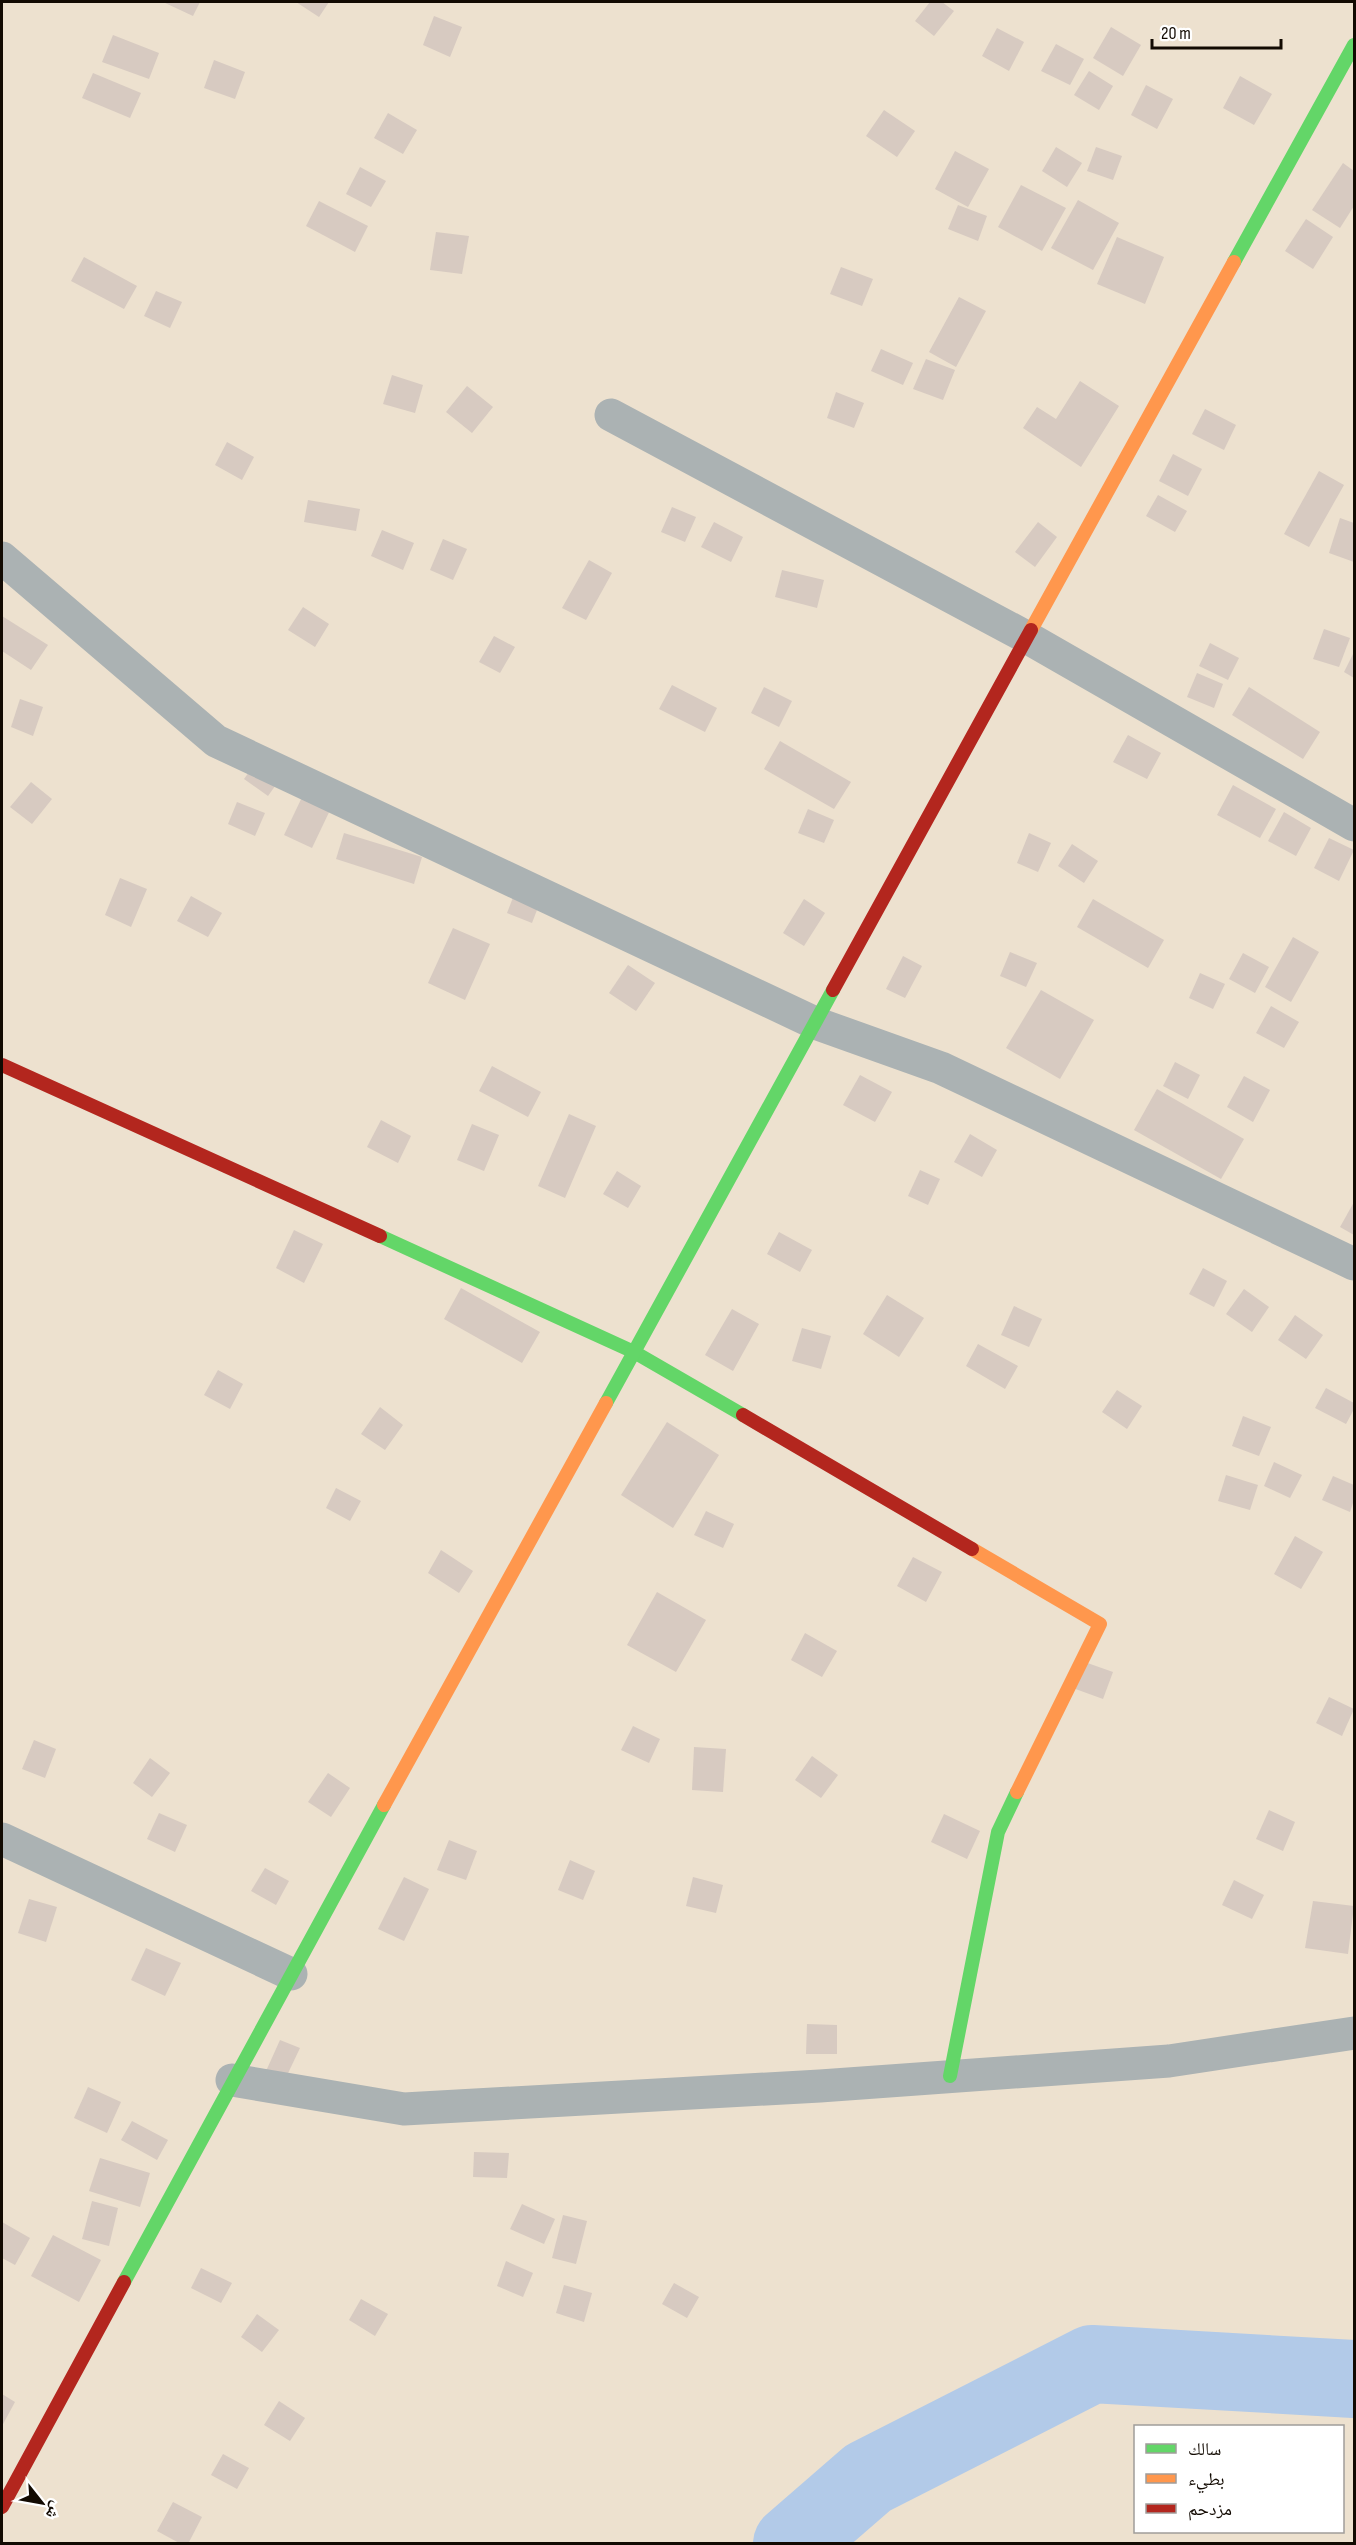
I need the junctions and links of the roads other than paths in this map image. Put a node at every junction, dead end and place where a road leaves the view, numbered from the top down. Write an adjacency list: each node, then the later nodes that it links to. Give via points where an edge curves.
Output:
1 (1354, 45): 4 (street)
2 (611, 414): 4 (street)
3 (2, 558): 6 (street, via 216,741)
4 (1028, 639): 5 (street); 6 (street)
5 (1354, 825)
6 (815, 1023): 8 (street, via 941,1068); 9 (street)
7 (2, 1065): 9 (street)
8 (1354, 1264)
9 (634, 1352): 11 (street); 13 (street, via 1100,1624 999,1832)
10 (2, 1839): 11 (street)
11 (291, 1974): 14 (street)
12 (1354, 2033): 13 (street, via 1168,2061)
13 (950, 2076): 14 (street, via 404,2109)
14 (232, 2080): 15 (street)
15 (2, 2507)

